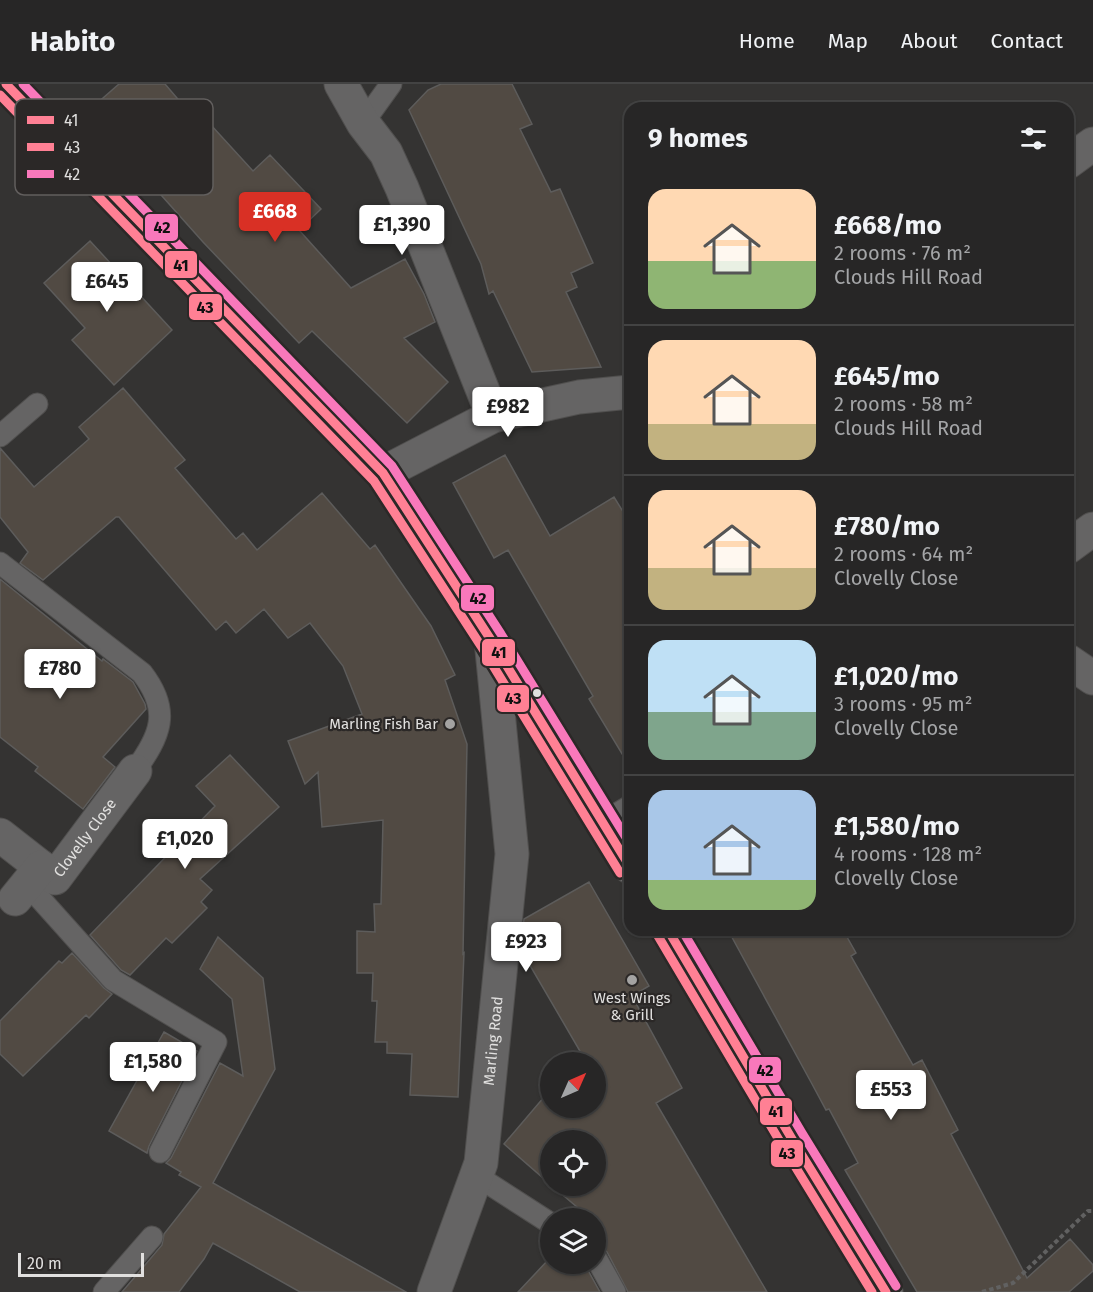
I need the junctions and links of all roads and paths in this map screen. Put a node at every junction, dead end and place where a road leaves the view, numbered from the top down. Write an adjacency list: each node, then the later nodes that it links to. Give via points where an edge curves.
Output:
1 (6, 84): 4 (main road)
2 (341, 84): 5 (street)
3 (392, 84): 5 (lane)
4 (21, 99)
5 (363, 123): 11 (street, via 386,153 402,188)
6 (1093, 144): 7 (street)
7 (1074, 158)
8 (114, 195): 13 (main road)
9 (624, 393): 11 (street, via 579,397)
10 (37, 404): 12 (lane)
11 (493, 416): 13 (street)
12 (0, 436)
13 (383, 473): 17 (main road)
14 (1093, 530): 15 (street)
15 (1074, 543)
16 (0, 562): 20 (lane, via 142,673 157,695 160,725 153,745)
17 (491, 640): 21 (main road); 27 (street, Marling Road, via 513,854)
18 (1074, 665): 19 (street)
19 (1093, 678)
20 (135, 771): 24 (street, Clovelly Close, via 55,878)
21 (616, 814): 23 (main road)
22 (0, 835): 24 (street, Clovelly Close)
23 (624, 844)
24 (28, 883): 26 (lane, via 113,980 216,1042)
25 (672, 936): 35 (main road)
26 (159, 1152)
27 (477, 1176): 29 (lane); 33 (street, Marling Road)
28 (1093, 1211): 36 (path, via 1088,1211 1013,1283)
29 (540, 1217)
30 (152, 1237): 32 (lane)
31 (605, 1274): 34 (lane)
32 (104, 1292)
33 (434, 1292)
34 (615, 1292)
35 (886, 1292)
36 (982, 1292)

